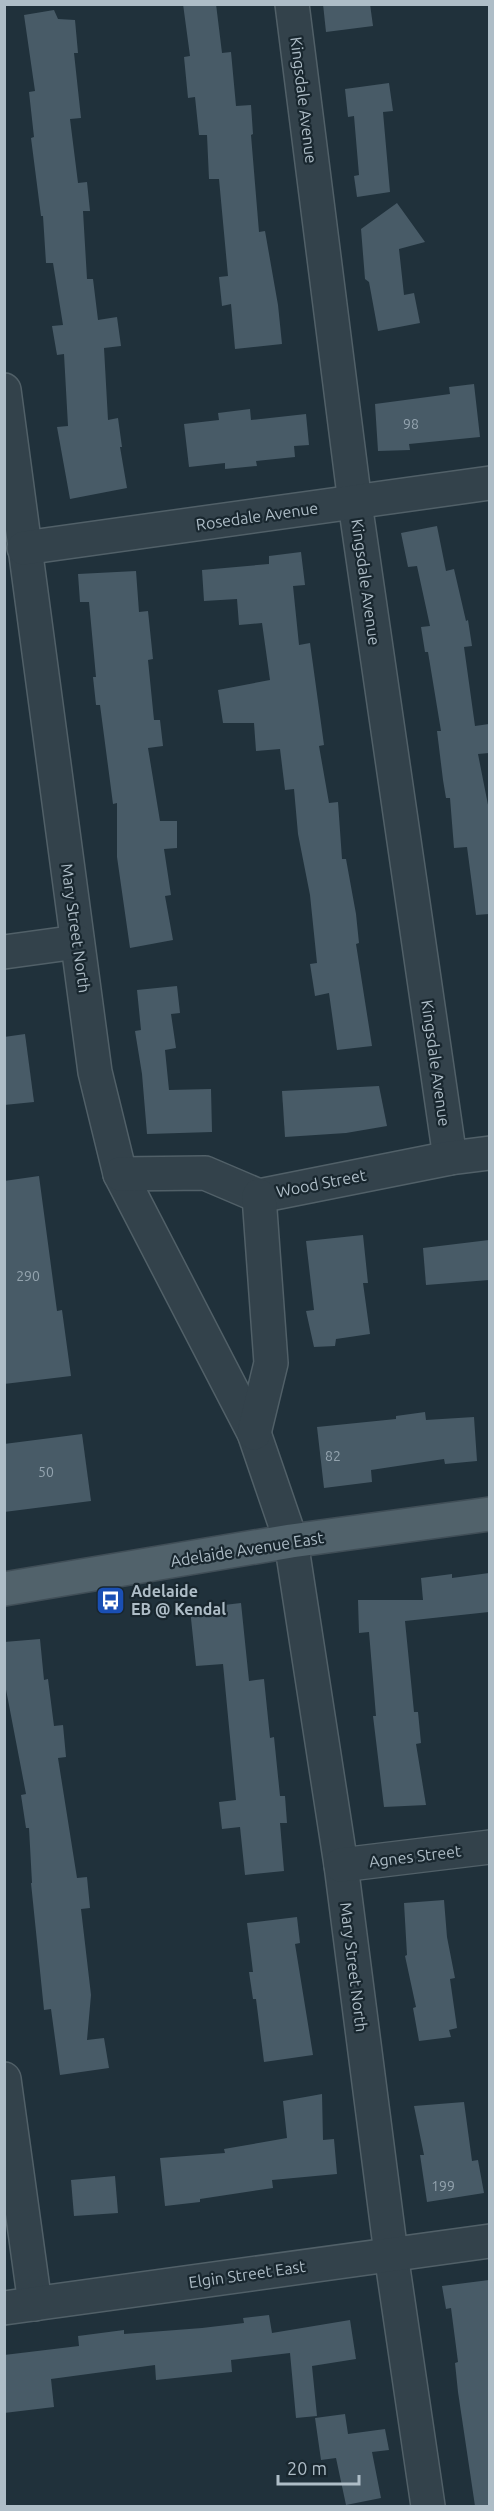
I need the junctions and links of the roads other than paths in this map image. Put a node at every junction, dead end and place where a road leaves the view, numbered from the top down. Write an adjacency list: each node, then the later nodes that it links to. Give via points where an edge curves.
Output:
1 (292, 4): 4 (street, Kingsdale Avenue)
2 (4, 390): 5 (street, Mary Street North)
3 (489, 483): 4 (street, Rosedale Avenue)
4 (355, 503): 5 (street, Rosedale Avenue); 10 (street, Kingsdale Avenue)
5 (24, 548): 6 (street, Mary Street North)
6 (17, 590): 7 (street, Mary Street North)
7 (77, 942): 8 (street); 11 (street, Mary Street North, via 95,1072)
8 (4, 952)
9 (489, 1153): 10 (street, Wood Street)
10 (450, 1158): 12 (street, Wood Street)
11 (120, 1174): 12 (street, Wood Street, via 205,1173); 13 (street, Mary Street North)
12 (258, 1196): 13 (street, via 271,1363)
13 (254, 1433): 15 (street, Mary Street North)
14 (489, 1514): 15 (main road, Adelaide Avenue East)
15 (291, 1542): 16 (main road, Adelaide Avenue East); 18 (street, Mary Street North)
16 (4, 1589)
17 (489, 1847): 18 (street, Agnes Street)
18 (341, 1865): 21 (street, Mary Street North)
19 (4, 2079): 22 (street)
20 (489, 2241): 21 (street, Elgin Street East)
21 (391, 2254): 22 (street, Elgin Street East); 23 (street, Mary Street North)
22 (20, 2306)
23 (428, 2506)

